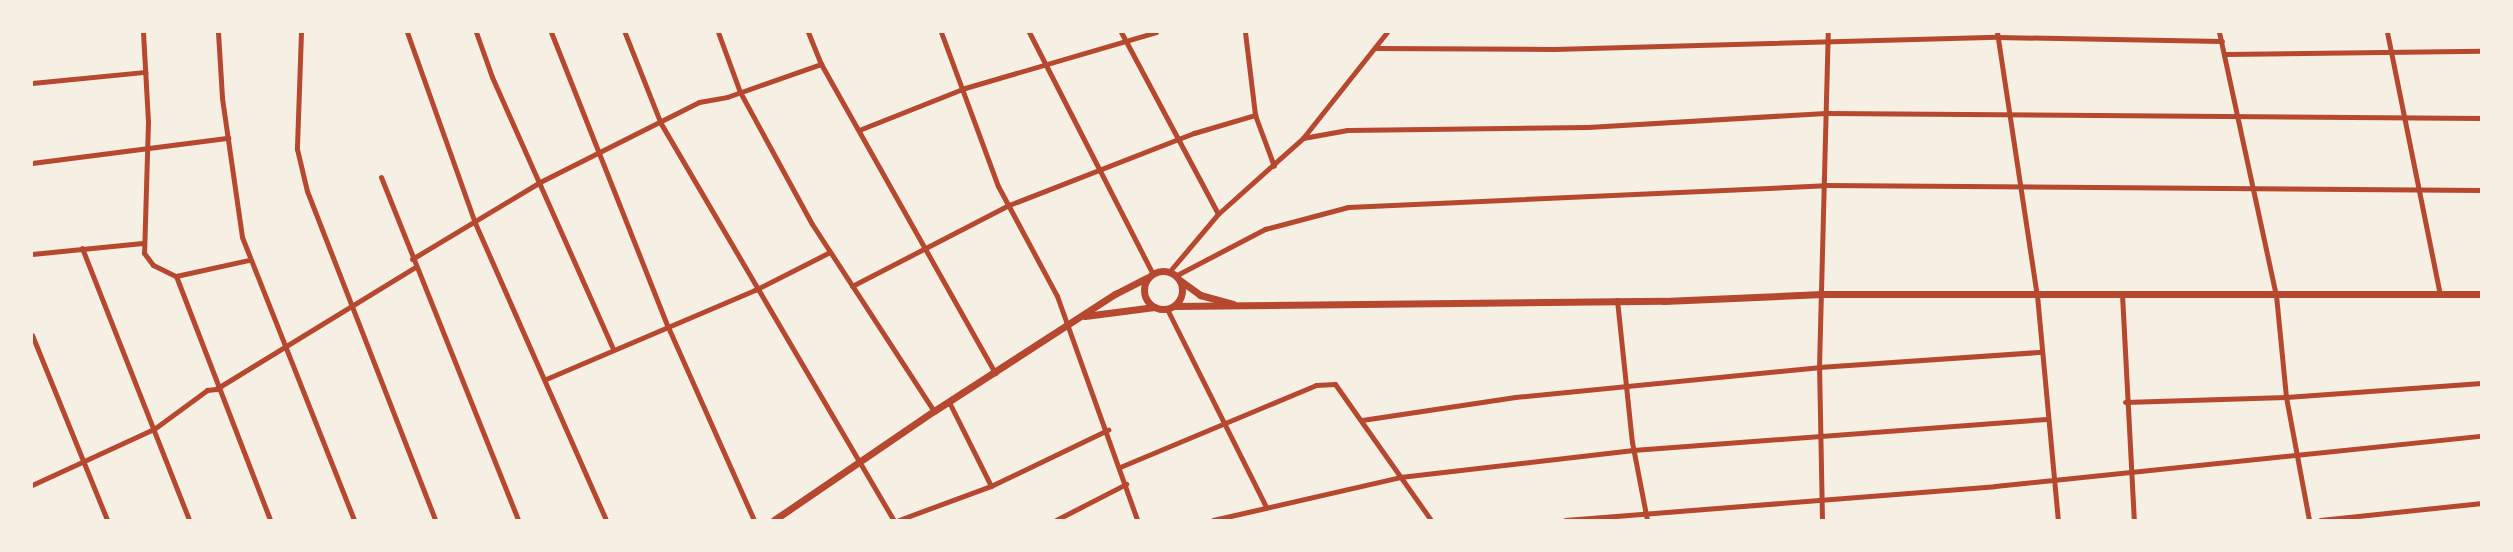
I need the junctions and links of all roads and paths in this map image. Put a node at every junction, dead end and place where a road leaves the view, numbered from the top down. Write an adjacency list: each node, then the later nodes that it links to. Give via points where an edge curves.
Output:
1 (143, 32): 28 (street)
2 (218, 32): 40 (street)
3 (301, 32): 78 (street, via 297,149 307,191)
4 (407, 32): 57 (street)
5 (476, 32): 49 (street)
6 (551, 32): 44 (street)
7 (625, 32): 38 (street)
8 (718, 32): 31 (street)
9 (808, 32): 26 (street)
10 (941, 32): 30 (street)
11 (1029, 32): 27 (street)
12 (1121, 32): 20 (street)
13 (1156, 32): 20 (street)
14 (1245, 32): 35 (street)
15 (1387, 32): 22 (street)
16 (2219, 32): 21 (street)
17 (2387, 32): 25 (street)
18 (1997, 34): 19 (street); 21 (street); 32 (street)
19 (1828, 35): 22 (street, via 1553,49); 33 (street)
20 (1126, 41): 27 (street); 42 (street)
21 (2222, 41): 24 (street)
22 (1375, 48): 41 (street)
23 (2482, 51): 25 (street)
24 (2225, 54): 25 (street); 34 (street)
25 (2392, 54): 36 (street)
26 (821, 64): 31 (street); 39 (street)
27 (1045, 65): 30 (street); 47 (street)
28 (145, 72): 29 (street); 43 (street)
29 (32, 83)
30 (965, 88): 39 (street); 55 (street)
31 (740, 92): 38 (street, via 699,102); 61 (street)
32 (2010, 111): 33 (street); 34 (street); 53 (street)
33 (1826, 113): 41 (street, via 1588,127 1347,130); 50 (street)
34 (2235, 114): 36 (street); 52 (street)
35 (1255, 115): 42 (street); 46 (street)
36 (2407, 117): 37 (street); 51 (street)
37 (2482, 118)
38 (661, 123): 44 (street); 70 (street)
39 (859, 130): 60 (street)
40 (228, 138): 43 (street); 64 (street, via 235,202)
41 (1303, 138): 46 (street)
42 (1180, 140): 47 (street); 56 (street)
43 (148, 147): 45 (street); 58 (street)
44 (599, 154): 49 (street); 84 (street)
45 (32, 163)
46 (1273, 166): 56 (street)
47 (1098, 170): 55 (street); 68 (street)
48 (381, 177): 63 (street)
49 (541, 182): 57 (street); 88 (street)
50 (1824, 185): 53 (street); 66 (street, via 1332,208 1265,229); 71 (street)
51 (2419, 188): 52 (street); 54 (street); 73 (street)
52 (2252, 189): 53 (street); 75 (street)
53 (2023, 190): 74 (street)
54 (2482, 190)
55 (1009, 205): 60 (street); 83 (street)
56 (1218, 214): 66 (street)
57 (475, 223): 63 (street); 92 (street)
58 (142, 243): 59 (street); 67 (street, via 147,259)
59 (82, 248): 62 (street); 103 (street)
60 (925, 248): 69 (street); 91 (street)
61 (830, 252): 69 (street); 70 (street)
62 (32, 254)
63 (412, 259): 65 (street)
64 (249, 260): 67 (street); 86 (street)
65 (415, 267): 78 (street); 127 (street)
66 (1174, 275): 68 (street); 79 (street, via 1200,295); 81 (street, via 1181,295)
67 (176, 276): 93 (street)
68 (1150, 276): 80 (street, via 1144,292); 82 (street)
69 (852, 286): 99 (street)
70 (755, 290): 84 (street); 110 (street)
71 (1822, 294): 74 (street); 77 (street); 90 (street)
72 (2122, 294): 74 (street); 75 (street); 98 (street)
73 (2440, 294): 75 (street); 76 (street)
74 (2038, 295): 89 (street)
75 (2276, 295): 96 (street)
76 (2482, 295)
77 (1617, 300): 79 (street); 95 (street)
78 (350, 304): 86 (street); 126 (street)
79 (1244, 306): 81 (street)
80 (1154, 307): 81 (street); 82 (street)
81 (1170, 307): 102 (street)
82 (1084, 316): 83 (street)
83 (1068, 326): 91 (street); 104 (street)
84 (668, 327): 88 (street); 129 (street)
85 (32, 335): 87 (street)
86 (283, 345): 93 (street); 125 (street)
87 (33, 347): 109 (street)
88 (613, 349): 92 (street)
89 (2041, 352): 90 (street); 101 (street)
90 (1819, 367): 95 (street); 106 (street)
91 (995, 373): 97 (street)
92 (546, 379): 128 (street)
93 (220, 383): 103 (street, via 172,412); 124 (street)
94 (2482, 383): 96 (street)
95 (1626, 387): 100 (street); 107 (street)
96 (2286, 397): 98 (street); 108 (street)
97 (949, 402): 99 (street); 117 (street)
98 (2125, 402): 112 (street)
99 (934, 411): 110 (street)
100 (1362, 419): 102 (street, via 1341,389 1326,382); 113 (street)
101 (2047, 419): 106 (street); 114 (street)
102 (1225, 426): 111 (street); 120 (street)
103 (154, 429): 109 (street); 123 (street)
104 (1108, 429): 111 (street); 117 (street)
105 (2482, 436): 108 (street)
106 (1822, 438): 107 (street); 118 (street)
107 (1633, 450): 113 (street); 121 (street)
108 (2297, 455): 112 (street); 142 (street)
109 (84, 462): 116 (street); 122 (street)
110 (859, 463): 130 (street); 131 (street)
111 (1120, 467): 115 (street)
112 (2128, 471): 114 (street); 141 (street)
113 (1400, 477): 120 (street); 136 (street)
114 (2053, 478): 118 (street); 140 (street)
115 (1126, 484): 133 (street); 134 (street)
116 (32, 485)
117 (991, 486): 132 (street)
118 (1822, 500): 121 (street); 139 (street)
119 (2482, 503): 143 (street)
120 (1265, 505): 135 (street)
121 (1646, 512): 137 (street); 138 (street)
122 (107, 520)
123 (189, 520)
124 (270, 520)
125 (354, 520)
126 (435, 520)
127 (518, 520)
128 (606, 520)
129 (754, 520)
130 (774, 520)
131 (894, 520)
132 (899, 520)
133 (1056, 520)
134 (1137, 520)
135 (1213, 520)
136 (1431, 520)
137 (1565, 520)
138 (1647, 520)
139 (1822, 520)
140 (2058, 520)
141 (2134, 520)
142 (2309, 520)
143 (2320, 520)

